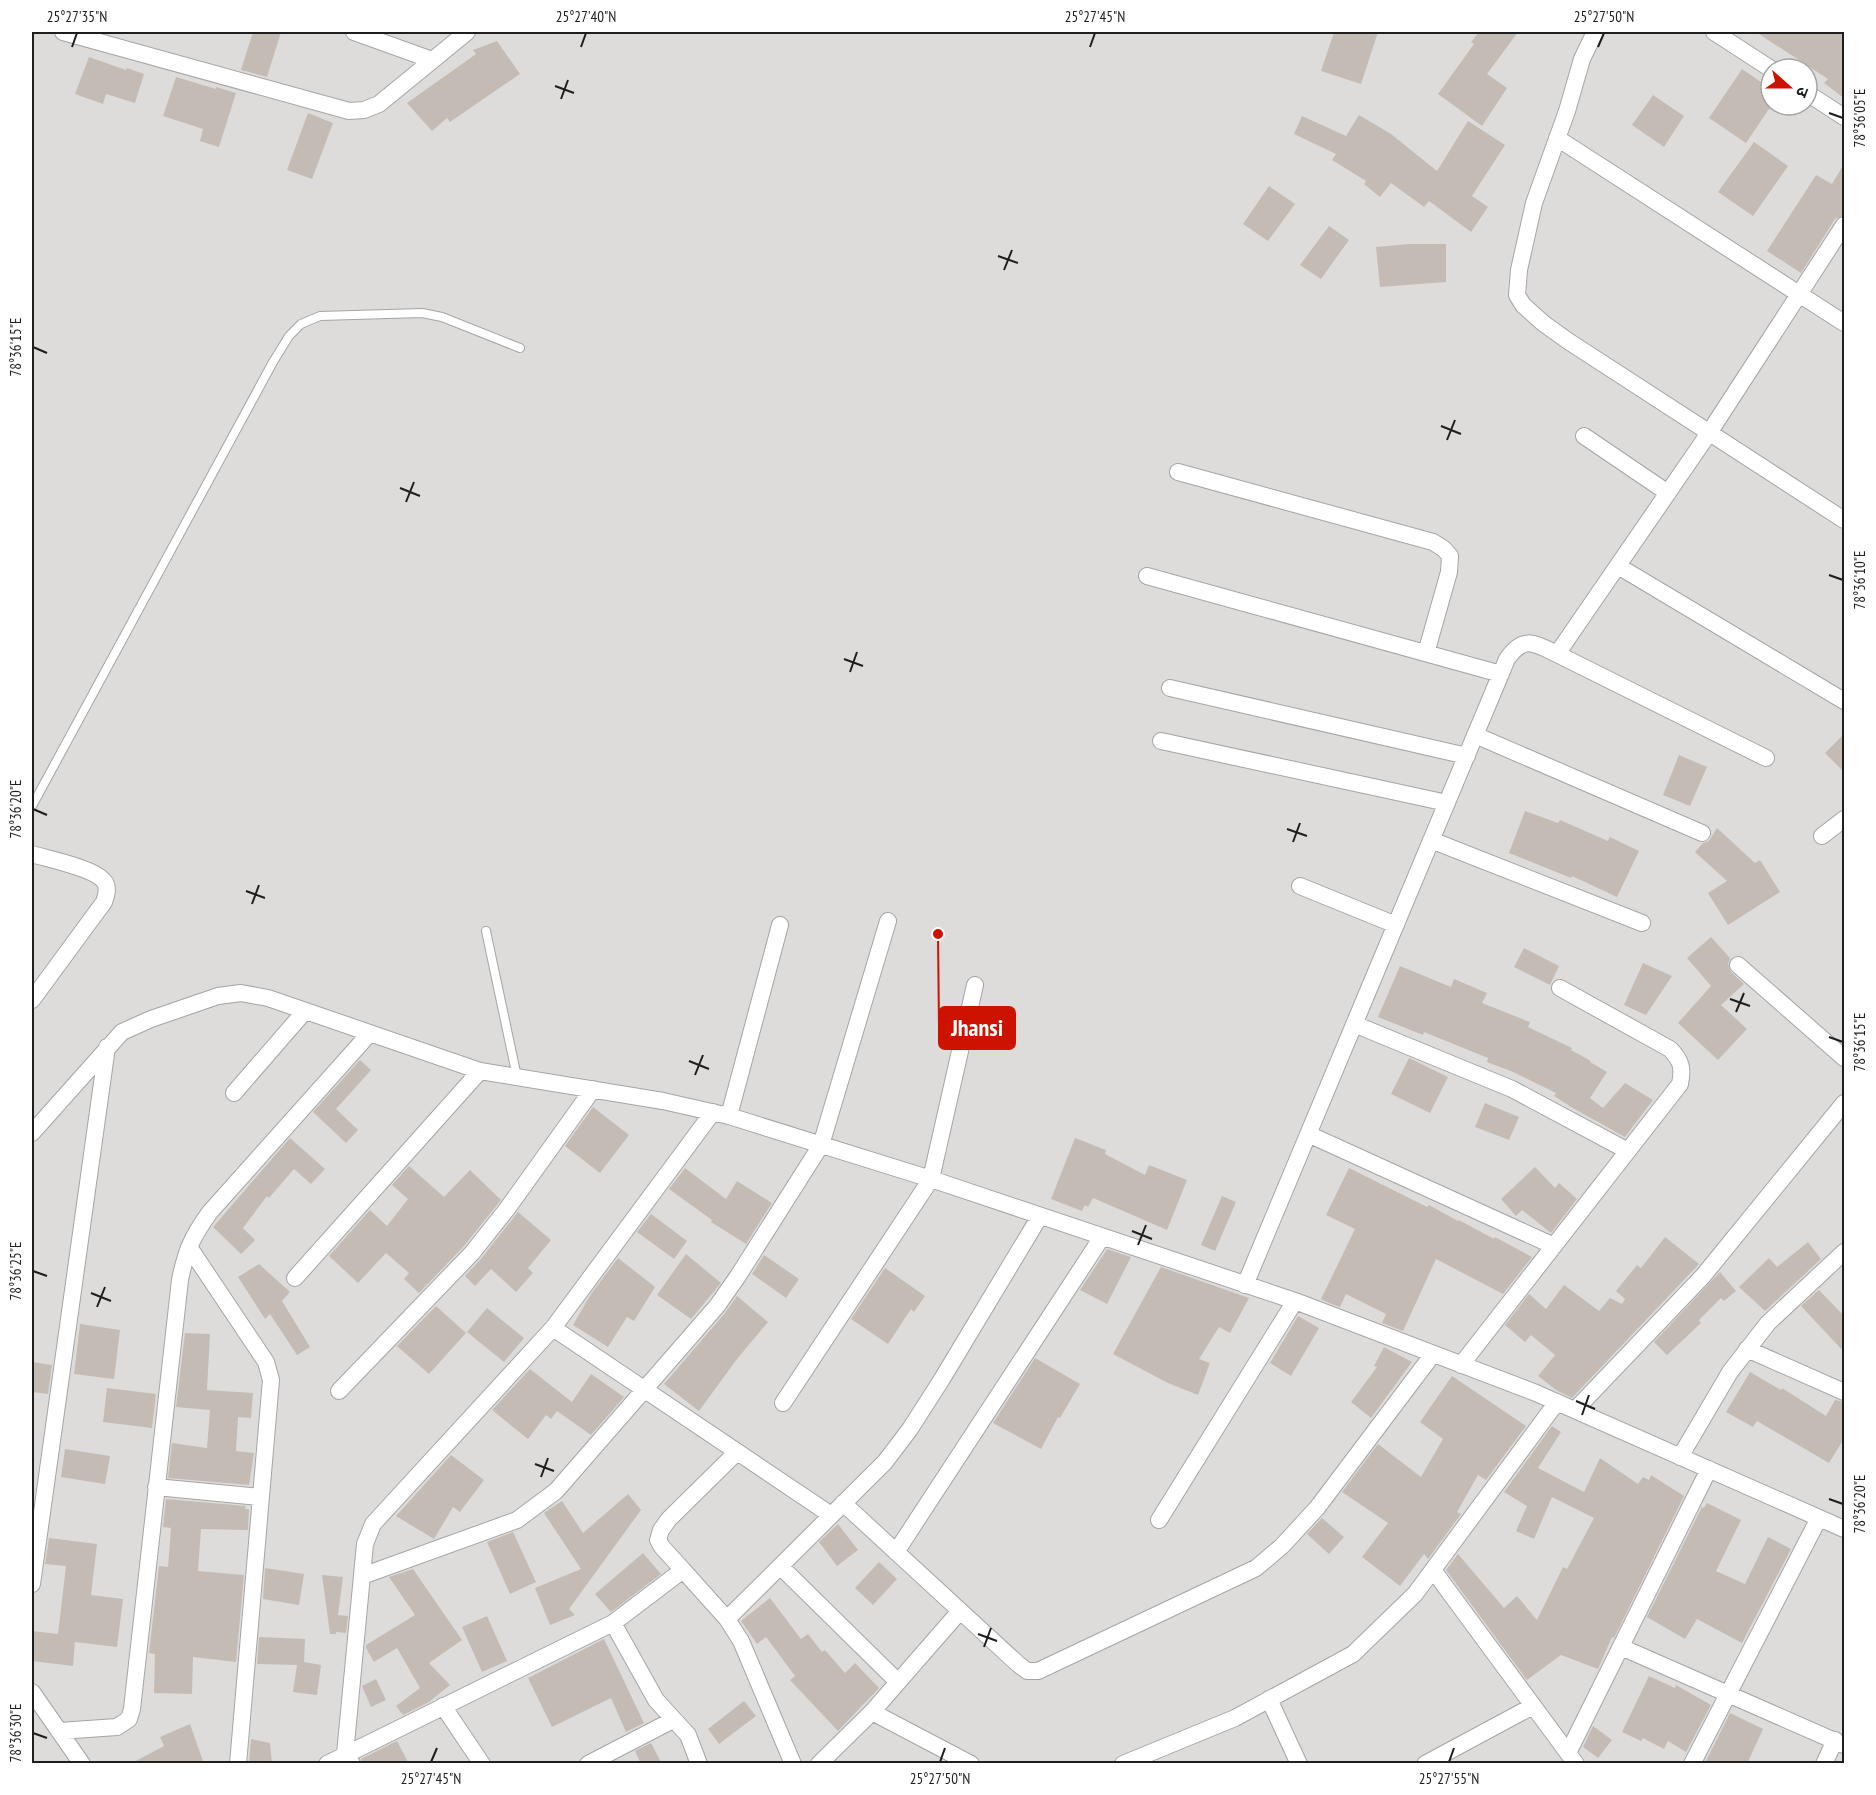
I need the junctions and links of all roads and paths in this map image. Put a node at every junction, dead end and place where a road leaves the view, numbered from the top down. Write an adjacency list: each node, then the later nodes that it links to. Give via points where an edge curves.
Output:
1 (63, 32): 6 (street, via 349,111 379,104)
2 (354, 32): 6 (street)
3 (467, 32): 6 (street)
4 (1714, 32): 7 (street)
5 (1592, 33): 10 (street)
6 (432, 60)
7 (1759, 61)
8 (1819, 101): 9 (street)
9 (1845, 117)
10 (1557, 138): 12 (street); 15 (street, via 1534,203 1517,295 1523,305 1560,335)
11 (1845, 225): 12 (street)
12 (1799, 294): 13 (street); 15 (street)
13 (1845, 323)
14 (520, 348): 32 (lane, via 442,317 422,314 320,316 301,324 273,362)
15 (1709, 433): 18 (street); 19 (street)
16 (1584, 436): 18 (street)
17 (1178, 472): 22 (street, via 1433,542 1444,549 1450,556 1449,572)
18 (1668, 493): 20 (street)
19 (1845, 519)
20 (1617, 566): 23 (street); 26 (street)
21 (1147, 576): 22 (street)
22 (1426, 653): 24 (street)
23 (1557, 654): 24 (street, via 1525,643 1515,648); 30 (street)
24 (1501, 674): 27 (street)
25 (1170, 688): 29 (street)
26 (1845, 701)
27 (1475, 735): 29 (street); 34 (street)
28 (1161, 741): 31 (street)
29 (1467, 756): 31 (street)
30 (1766, 758)
31 (1447, 802): 36 (street)
32 (32, 806)
33 (1845, 819): 35 (street)
34 (1702, 833)
35 (1822, 836)
36 (1431, 840): 40 (street); 42 (street)
37 (32, 854): 47 (street, via 94,873 104,880 108,891 104,902)
38 (1300, 886): 42 (street)
39 (888, 921): 61 (street)
40 (1642, 923)
41 (780, 925): 58 (street)
42 (1396, 925): 49 (street)
43 (486, 932): 54 (lane)
44 (1738, 965): 52 (street)
45 (975, 985): 63 (street)
46 (1560, 988): 62 (street, via 1679,1057 1683,1069 1680,1084)
47 (32, 1000)
48 (304, 1011): 50 (street); 51 (street, via 241,993 218,996 122,1032); 56 (street)
49 (1354, 1024): 60 (street); 62 (street, via 1512,1089)
50 (370, 1033): 53 (street); 67 (street, via 210,1212)
51 (107, 1047): 59 (street); 96 (street)
52 (1845, 1058)
53 (480, 1071): 54 (street); 69 (street)
54 (517, 1077): 55 (street)
55 (593, 1089): 58 (street); 77 (street, via 472,1253)
56 (234, 1093)
57 (1845, 1103): 81 (street, via 1703,1276)
58 (721, 1114): 61 (street); 72 (street)
59 (32, 1133)
60 (1308, 1134): 66 (street); 70 (street)
61 (821, 1145): 63 (street); 76 (street, via 717,1306)
62 (1628, 1151): 66 (street)
63 (931, 1179): 64 (street); 80 (street)
64 (1040, 1216): 65 (street); 87 (street, via 910,1428 885,1462)
65 (1102, 1237): 70 (street); 91 (street)
66 (1554, 1246): 75 (street)
67 (189, 1247): 85 (street, via 180,1280); 86 (street, via 266,1362 271,1380)
68 (1845, 1252): 73 (street, via 1768,1323)
69 (295, 1278)
70 (1245, 1285): 71 (street)
71 (1295, 1302): 74 (street); 89 (street)
72 (553, 1328): 76 (street); 95 (street, via 373,1524 365,1544)
73 (1747, 1349): 78 (street); 83 (street)
74 (1433, 1354): 75 (street); 97 (street, via 1317,1508 1256,1568 1038,1671 1027,1671)
75 (1461, 1365): 79 (street)
76 (644, 1389): 82 (street); 95 (street, via 556,1491 517,1520)
77 (339, 1391)
78 (1845, 1392)
79 (1557, 1402): 81 (street); 94 (street)
80 (783, 1403)
81 (1575, 1410): 83 (street)
82 (737, 1452): 87 (street); 93 (street, via 661,1530 658,1540)
83 (1680, 1457): 84 (street)
84 (1709, 1470): 88 (street); 100 (street)
85 (156, 1487): 86 (street); 109 (street, via 129,1719 117,1727)
86 (260, 1497): 114 (street)
87 (837, 1509): 91 (street); 92 (street)
88 (1820, 1518): 90 (street); 103 (street)
89 (1159, 1520)
90 (1845, 1529)
91 (896, 1552): 97 (street)
92 (780, 1566): 98 (street); 101 (street)
93 (683, 1570): 98 (street); 99 (street)
94 (1433, 1570): 104 (street, via 1415,1594 1353,1654); 106 (street)
95 (362, 1576): 112 (street)
96 (32, 1584)
97 (960, 1611): 101 (street)
98 (727, 1618): 119 (street, via 754,1668)
99 (613, 1623): 105 (street); 108 (street, via 656,1700)
100 (1621, 1647): 103 (street); 111 (street)
101 (898, 1682): 107 (street)
102 (32, 1692): 109 (street)
103 (1728, 1694): 110 (street); 125 (street)
104 (1269, 1699): 122 (street, via 1235,1718); 123 (street)
105 (443, 1706): 112 (street); 116 (street)
106 (1533, 1706): 111 (street); 124 (street)
107 (872, 1712): 120 (street); 121 (street)
108 (673, 1720): 117 (street); 118 (street, via 688,1736)
109 (59, 1731): 113 (street)
110 (1840, 1743): 126 (street)
111 (1572, 1758)
112 (349, 1759): 115 (street)
113 (82, 1764)
114 (238, 1764)
115 (327, 1764)
116 (482, 1764)
117 (588, 1764)
118 (699, 1764)
119 (793, 1764)
120 (819, 1764)
121 (971, 1764)
122 (1123, 1764)
123 (1299, 1764)
124 (1425, 1764)
125 (1692, 1764)
126 (1824, 1764)

